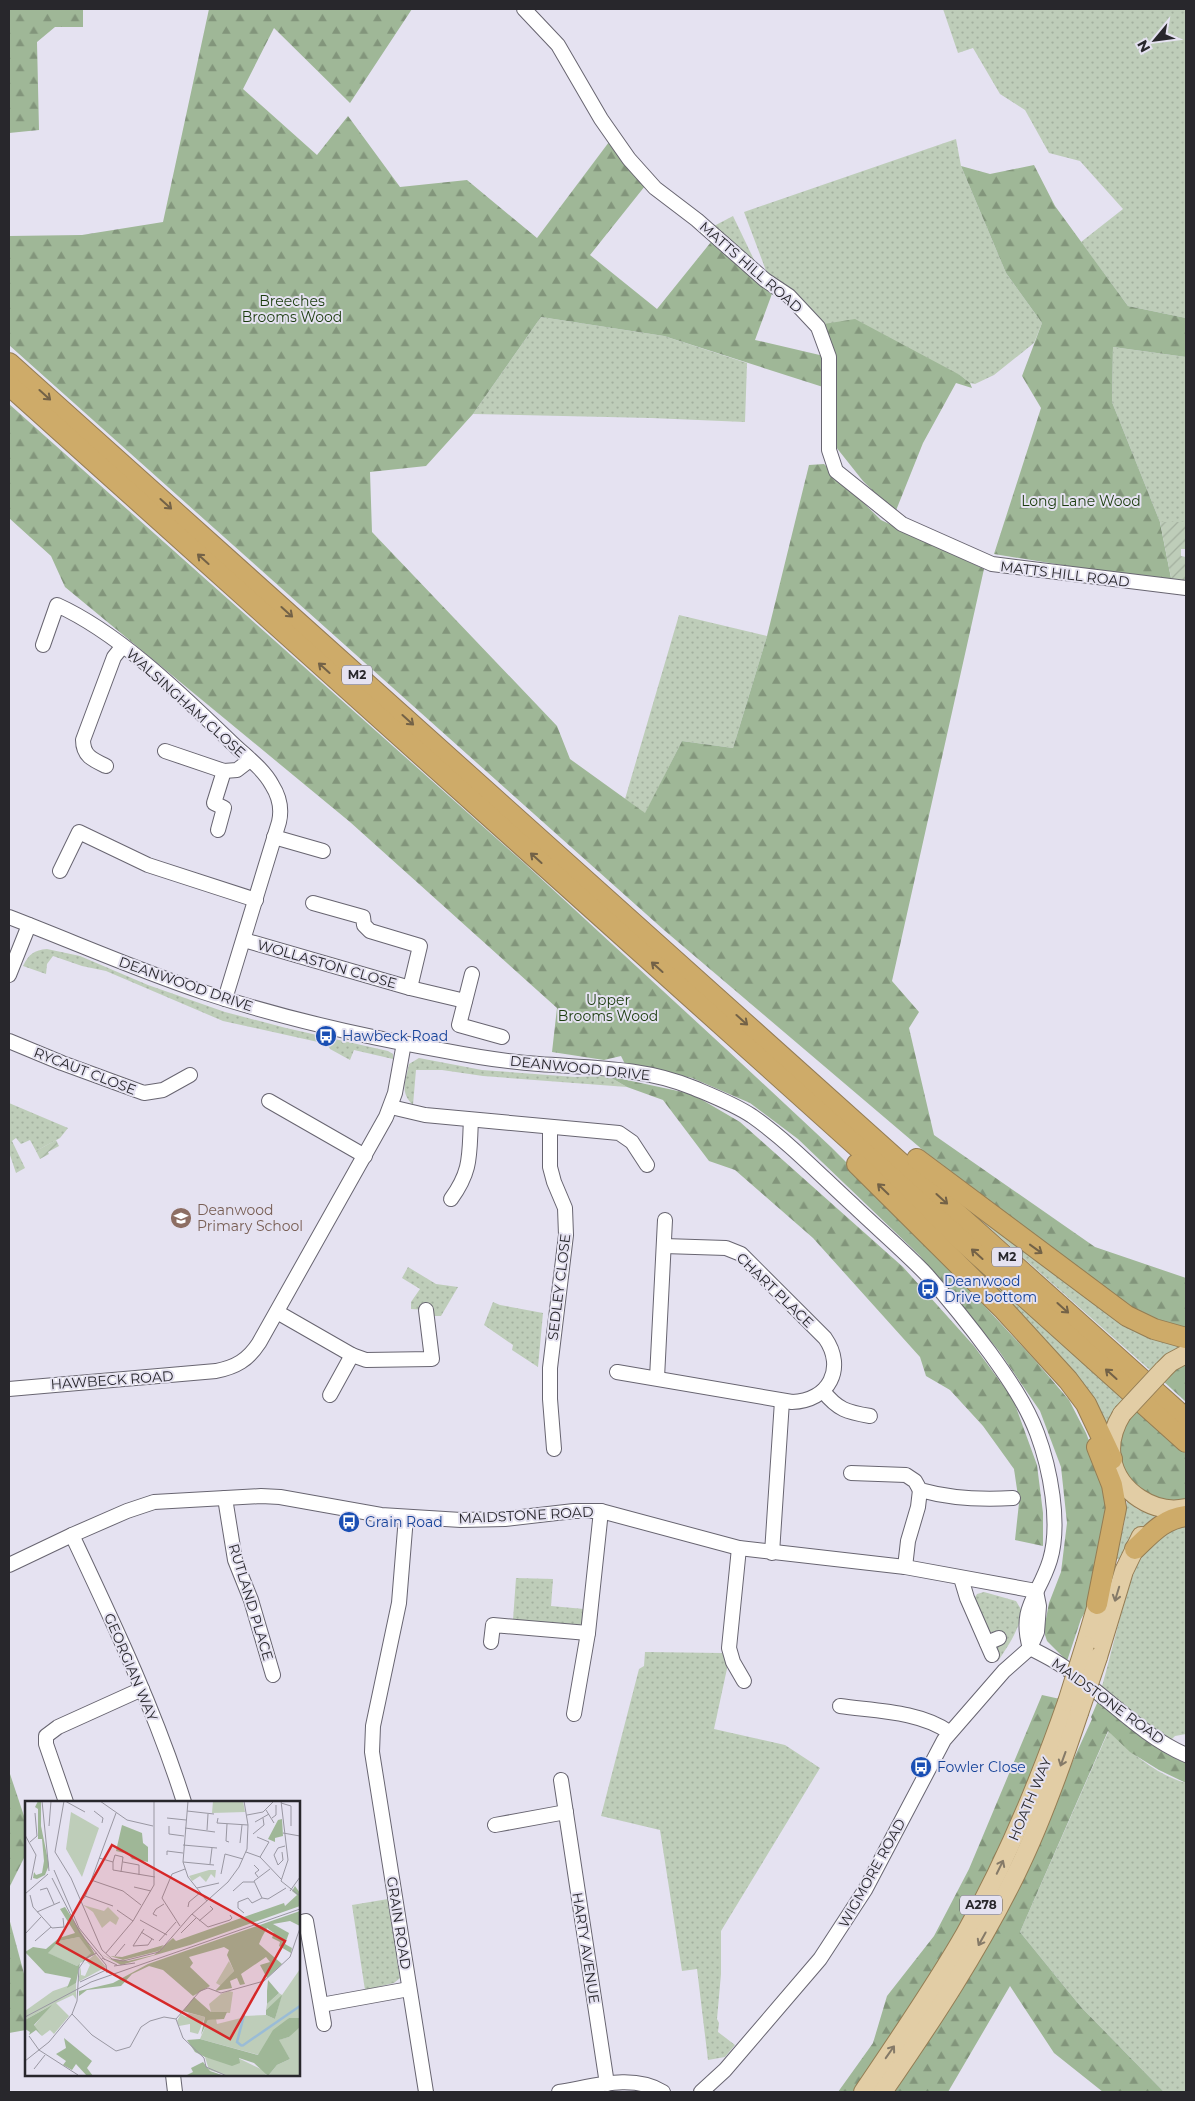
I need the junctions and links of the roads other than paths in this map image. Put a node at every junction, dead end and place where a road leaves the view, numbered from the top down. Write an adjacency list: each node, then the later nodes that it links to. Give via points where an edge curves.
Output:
1 (524, 9): 4 (street, MATTS HILL ROAD, via 558,45 601,119 629,159 655,188 765,280 789,296 818,328 829,357 829,450 836,471 902,524 992,564)
2 (9, 363): 30 (highway, M2, one-way to 30)
3 (9, 385): 29 (highway, M2, one-way to 3)
4 (1186, 588)
5 (43, 645): 6 (street, WALSINGHAM CLOSE, via 57,605 87,620)
6 (122, 647): 8 (street, WALSINGHAM CLOSE, via 164,680); 9 (street, WALSINGHAM CLOSE, via 114,657 83,740 84,751 90,759)
7 (165, 751): 10 (street, WALSINGHAM CLOSE)
8 (250, 760): 10 (street, WALSINGHAM CLOSE, via 237,770); 12 (street, WALSINGHAM CLOSE, via 268,779 279,802 280,815)
9 (106, 766)
10 (224, 772): 11 (street, WALSINGHAM CLOSE, via 214,803 224,808)
11 (218, 830)
12 (274, 837): 13 (street); 15 (street, WALSINGHAM CLOSE)
13 (323, 851)
14 (60, 871): 15 (street, via 79,832 148,866)
15 (256, 900): 19 (street, WALSINGHAM CLOSE)
16 (313, 903): 22 (street, WOLLASTON CLOSE, via 362,917 370,931 420,946)
17 (9, 917): 18 (street, DEANWOOD DRIVE)
18 (29, 925): 21 (street); 23 (street, DEANWOOD DRIVE)
19 (244, 940): 22 (street, WOLLASTON CLOSE); 23 (street, WALSINGHAM CLOSE)
20 (472, 974): 24 (street)
21 (9, 975)
22 (410, 988): 24 (street, WOLLASTON CLOSE)
23 (225, 999): 27 (street, DEANWOOD DRIVE)
24 (465, 1002): 25 (street, via 459,1025)
25 (502, 1037)
26 (9, 1041): 28 (street, RYCAUT CLOSE, via 144,1093 163,1090)
27 (404, 1043): 32 (street, HAWBECK ROAD); 71 (street, DEANWOOD DRIVE, via 534,1064 620,1069 656,1075 689,1086 749,1114 788,1146 924,1273 970,1327 1021,1401 1036,1430 1045,1458 1053,1509 1052,1551)
28 (190, 1075)
29 (785, 1082): 43 (highway, M2, one-way to 29, via 905,1210 818,1126); 54 (highway, M2, one-way to 29)
30 (828, 1097): 42 (highway, M2, one-way to 42, via 854,1109 936,1175 1127,1316 1154,1329); 53 (highway, M2, one-way to 53)
31 (269, 1101): 35 (street)
32 (391, 1107): 33 (street, via 425,1116); 35 (street, HAWBECK ROAD)
33 (470, 1120): 34 (street); 37 (street, via 467,1168 464,1180)
34 (550, 1127): 36 (street, via 624,1135); 55 (street, SEDLEY CLOSE, via 550,1167 565,1208 566,1222 550,1368)
35 (365, 1156): 41 (street, HAWBECK ROAD)
36 (647, 1165)
37 (451, 1199)
38 (665, 1220): 39 (street)
39 (664, 1246): 47 (street); 49 (street, CHART PLACE, via 726,1248 746,1258 829,1345 834,1367)
40 (426, 1310): 45 (street, via 432,1359 374,1361)
41 (277, 1312): 45 (street); 48 (street, HAWBECK ROAD, via 253,1353 242,1363 226,1369)
42 (1186, 1338)
43 (1039, 1349): 56 (highway, M2, via 1078,1392); 72 (highway, M2, via 1080,1409 1116,1497)
44 (1186, 1354): 56 (main road, HOATH WAY, bridge, via 1171,1362 1122,1414 1114,1432)
45 (352, 1355): 50 (street)
46 (617, 1372): 47 (street)
47 (656, 1378): 51 (street)
48 (9, 1389)
49 (823, 1391): 51 (street, via 807,1401); 52 (street, via 839,1408)
50 (330, 1395)
51 (782, 1401): 67 (street)
52 (870, 1416)
53 (1186, 1419)
54 (1186, 1442)
55 (554, 1449)
56 (1116, 1468): 61 (main road, via 1142,1501); 72 (main road, HOATH WAY / A278, via 1124,1495 1124,1513)
57 (851, 1473): 58 (street, via 906,1475)
58 (920, 1490): 60 (street, via 933,1494); 69 (street)
59 (225, 1498): 63 (street, MAIDSTONE ROAD, via 280,1497); 64 (street, MAIDSTONE ROAD, via 154,1502); 78 (street, RUTLAND PLACE, via 235,1560 251,1600)
60 (1013, 1498)
61 (1184, 1510): 66 (highway)
62 (601, 1511): 63 (street, MAIDSTONE ROAD, via 490,1520); 65 (street, MAIDSTONE ROAD); 73 (street)
63 (406, 1517): 92 (street, GRAIN ROAD, via 399,1603 376,1709 372,1745)
64 (72, 1535): 68 (street, MAIDSTONE ROAD); 80 (street, GEORGIAN WAY)
65 (738, 1548): 67 (street, MAIDSTONE ROAD); 79 (street, via 729,1648)
66 (1134, 1549): 77 (main road, HOATH WAY / A278, one-way to 77)
67 (772, 1553): 69 (street, MAIDSTONE ROAD)
68 (9, 1564)
69 (905, 1568): 70 (street, MAIDSTONE ROAD)
70 (961, 1578): 71 (street, MAIDSTONE ROAD); 75 (street, via 967,1598)
71 (1036, 1591): 76 (street, DEANWOOD DRIVE, via 1028,1607 1026,1632)
72 (1097, 1604): 77 (main road, HOATH WAY / A278)
73 (588, 1633): 74 (street, via 493,1625); 83 (street)
74 (492, 1642)
75 (993, 1645)
76 (1030, 1648): 84 (street, WIGMORE ROAD); 85 (street, MAIDSTONE ROAD, via 1064,1667 1146,1731)
77 (1091, 1651): 82 (main road, HOATH WAY / A278, bridge)
78 (273, 1676)
79 (744, 1681)
80 (142, 1690): 87 (street, via 58,1727 46,1736); 88 (street, GEORGIAN WAY)
81 (840, 1706): 84 (street, via 918,1718)
82 (1073, 1707): 102 (main road, HOATH WAY / A278, one-way to 82, via 939,1978 985,1898); 103 (main road, HOATH WAY / A278, one-way to 103, via 1036,1829 999,1908 953,1987)
83 (574, 1714)
84 (949, 1732): 101 (street, WIGMORE ROAD, via 844,1925 792,1993 725,2070)
85 (1186, 1755)
86 (561, 1780): 89 (street, HARTY AVENUE)
87 (66, 1801)
88 (184, 1801)
89 (566, 1812): 90 (street); 96 (street, HARTY AVENUE)
90 (496, 1825)
91 (300, 1923): 93 (street, via 306,1922)
92 (409, 1989): 93 (street); 98 (street, GRAIN ROAD)
93 (321, 2004): 94 (street)
94 (324, 2024)
95 (173, 2076): 97 (street)
96 (607, 2084): 99 (street); 100 (street, via 637,2083)
97 (175, 2092)
98 (426, 2092)
99 (559, 2092)
100 (663, 2092)
101 (701, 2092)
102 (863, 2092)
103 (883, 2092)

